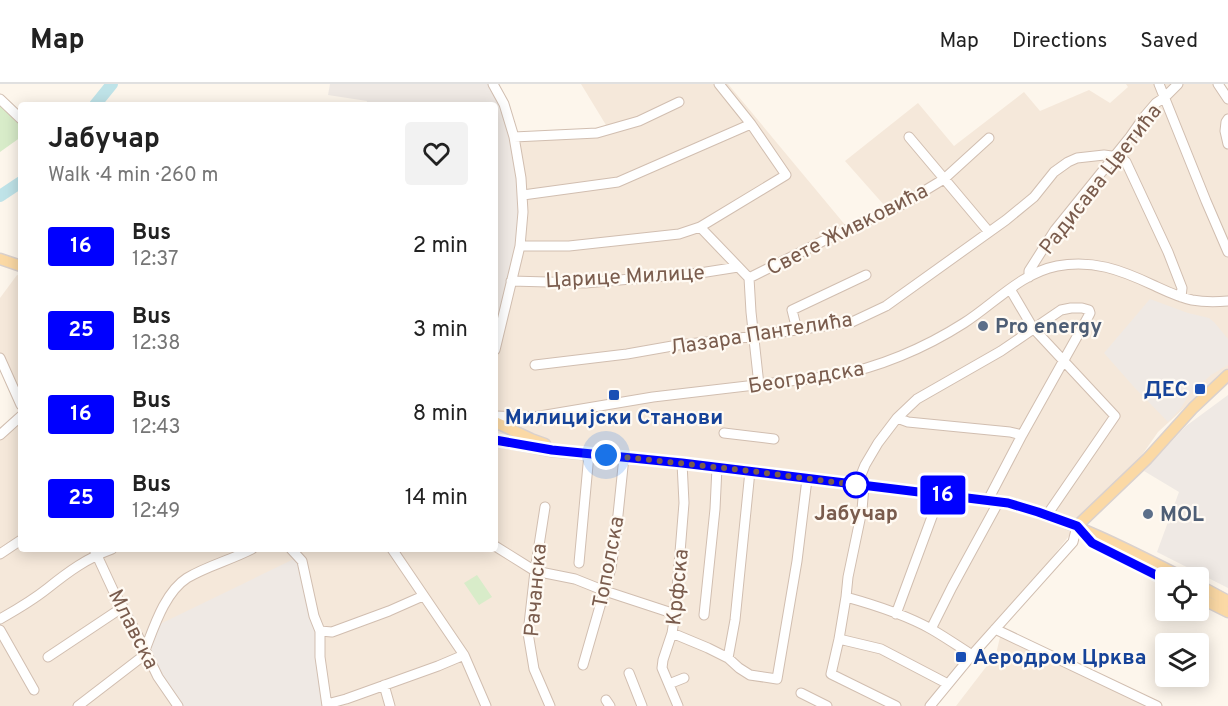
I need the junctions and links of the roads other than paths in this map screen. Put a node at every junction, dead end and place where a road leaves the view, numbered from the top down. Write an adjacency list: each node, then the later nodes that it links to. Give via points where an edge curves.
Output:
1 (493, 84): 13 (street)
2 (719, 84): 12 (street)
3 (1159, 84): 6 (street)
4 (1178, 84): 6 (street, Радисава Цветића)
5 (1218, 84): 8 (street)
6 (1165, 97): 17 (street, Радисава Цветића); 23 (street)
7 (0, 99): 10 (street)
8 (1228, 99)
9 (678, 102): 13 (street, via 639,121 597,133)
10 (18, 116)
11 (1228, 119): 16 (street)
12 (751, 124): 19 (street, via 618,182); 20 (street, via 786,175)
13 (514, 137): 19 (street)
14 (909, 137): 18 (street, Свете Живковића)
15 (989, 138): 18 (street, Свете Живковића)
16 (1228, 144)
17 (1114, 157): 21 (street, Лазара Пантелића, via 1098,155 1068,162 1054,172 1034,197); 28 (street, Радисава Цветића, via 1055,230); 32 (street, via 1123,159 1130,170 1168,252 1182,288)
18 (944, 179): 21 (street, Свете Живковића); 29 (street, Свете Живковића, via 901,205)
19 (523, 195): 22 (street)
20 (700, 227): 22 (street, via 679,234 569,246); 26 (street)
21 (989, 232): 35 (street, Лазара Пантелића, via 886,306 852,322)
22 (520, 246): 30 (street)
23 (1228, 252)
24 (0, 259): 25 (main road)
25 (18, 265)
26 (738, 267): 29 (street); 30 (street, Царице Милице, via 585,283)
27 (866, 275): 35 (street, via 792,310)
28 (1029, 277): 31 (street, Београдска); 32 (street, Београдска, via 1054,266 1097,264)
29 (749, 278): 36 (street)
30 (511, 281): 37 (street)
31 (1010, 289): 34 (street); 42 (street, Београдска, via 958,327 886,362 840,375)
32 (1181, 297): 33 (street, Београдска)
33 (1228, 301)
34 (1033, 328): 39 (street); 39 (street, via 1061,310 1089,310); 45 (street, via 917,399)
35 (797, 330): 36 (street, Лазара Пантелића)
36 (754, 336): 40 (street, Лазара Пантелића); 42 (street)
37 (498, 340)
38 (0, 357): 43 (street)
39 (1064, 362): 50 (street); 64 (street, via 1115,416)
40 (535, 365)
41 (1228, 375): 65 (main road)
42 (759, 386): 44 (street, Београдска, via 534,417)
43 (18, 398)
44 (498, 416)
45 (897, 418): 50 (street); 60 (street, via 871,455)
46 (18, 419): 49 (street)
47 (498, 423): 53 (main road)
48 (724, 433): 51 (street)
49 (0, 435)
50 (1022, 435): 62 (street)
51 (774, 439)
52 (498, 441): 53 (main road)
53 (574, 452): 54 (main road)
54 (589, 454): 55 (main road); 73 (street, Рачанска)
55 (624, 457): 56 (main road); 77 (street, Тополска)
56 (682, 463): 57 (main road); 85 (street, Крфска, via 684,503)
57 (717, 467): 58 (main road); 87 (street)
58 (750, 471): 59 (main road); 99 (street)
59 (807, 479): 60 (main road); 99 (street, via 777,679 750,675)
60 (861, 486): 61 (main road); 80 (street, via 862,510)
61 (940, 495): 62 (main road); 86 (street)
62 (994, 501): 64 (main road); 89 (street)
63 (545, 507): 75 (street, Рачанска)
64 (1047, 515): 65 (main road)
65 (1077, 526): 74 (main road); 76 (main road, via 1092,543); 90 (street, via 1072,544)
66 (18, 542): 72 (street)
67 (498, 548): 75 (street)
68 (96, 552): 83 (street, Млавска); 88 (street)
69 (245, 552): 95 (street, via 186,579 173,591)
70 (294, 552): 92 (street, via 302,561)
71 (394, 552): 79 (street)
72 (0, 554)
73 (579, 563)
74 (1163, 567)
75 (535, 571): 77 (street, via 575,579); 113 (street, Рачанска, via 528,633 534,669)
76 (1155, 574)
77 (605, 591): 85 (street); 100 (street, Тополска)
78 (1209, 591): 81 (main road)
79 (423, 596): 92 (street, via 332,632); 96 (street)
80 (846, 597): 86 (street); 94 (street)
81 (1228, 601)
82 (1209, 602): 84 (main road)
83 (123, 607): 95 (street, Млавска); 98 (street)
84 (1228, 612)
85 (675, 614): 93 (street, Крфска)
86 (896, 614): 89 (street)
87 (704, 615)
88 (0, 619)
89 (931, 629): 97 (street)
90 (995, 629): 97 (street); 119 (street)
91 (0, 630): 106 (street)
92 (320, 631): 108 (street)
93 (672, 633): 99 (street); 103 (street, Крфска, via 662,668)
94 (839, 639): 104 (street, via 881,650); 117 (street, via 831,674)
95 (146, 652): 109 (street); 110 (street, Млавска)
96 (464, 655): 105 (street); 112 (street)
97 (972, 655): 104 (street)
98 (48, 657)
99 (728, 658)
100 (583, 665)
101 (629, 673): 114 (street)
102 (684, 678): 103 (street)
103 (669, 684): 115 (street, Крфска)
104 (948, 684): 118 (street)
105 (384, 686): 108 (street); 111 (street)
106 (34, 690)
107 (801, 693): 116 (street)
108 (327, 705)
109 (78, 706)
110 (178, 706)
111 (390, 706)
112 (486, 706)
113 (550, 706)
114 (642, 706)
115 (678, 706)
116 (827, 706)
117 (896, 706)
118 (930, 706)
119 (1157, 706)

